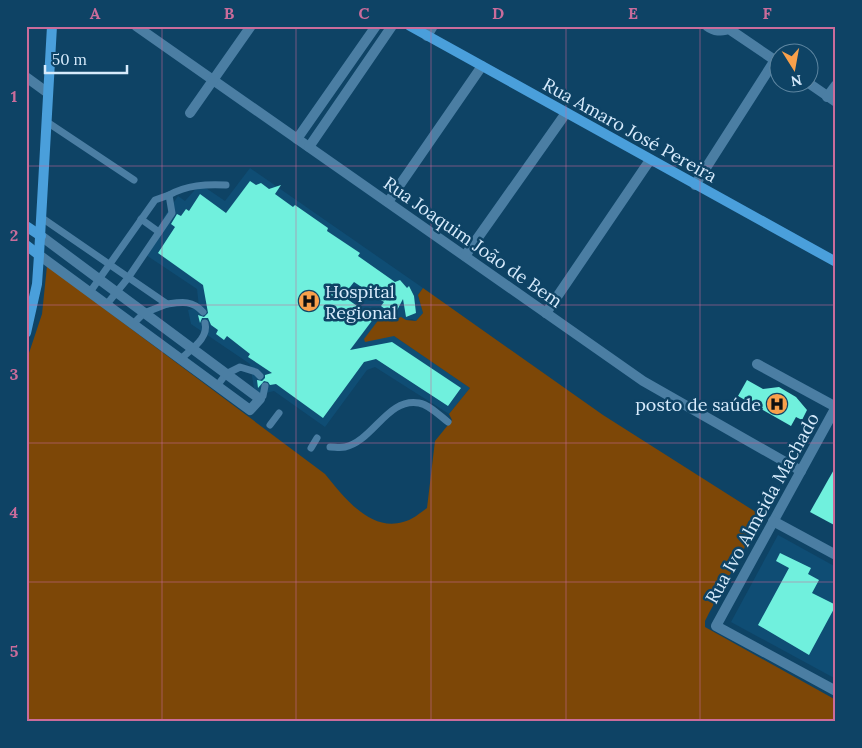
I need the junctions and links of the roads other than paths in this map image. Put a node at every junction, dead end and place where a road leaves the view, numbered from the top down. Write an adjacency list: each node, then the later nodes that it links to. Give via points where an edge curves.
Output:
1 (52, 26): 18 (main road)
2 (251, 26): 15 (street)
3 (376, 26): 23 (street)
4 (392, 26): 24 (street)
5 (410, 26): 10 (main road, Rua Amaro José Pereira)
6 (433, 26): 10 (street)
7 (707, 26): 9 (street, via 720,31)
8 (137, 27): 15 (street, Rua Joaquim João de Bem)
9 (730, 28): 11 (street)
10 (427, 36): 12 (main road, Rua Amaro José Pereira)
11 (770, 57)
12 (482, 66): 21 (main road, Rua Amaro José Pereira); 30 (street)
13 (770, 72): 28 (street)
14 (26, 77): 18 (street)
15 (213, 80): 20 (street); 23 (street, Rua Joaquim João de Bem)
16 (836, 85): 19 (street)
17 (820, 91): 19 (street)
18 (48, 93): 22 (main road)
19 (832, 99)
20 (190, 113)
21 (566, 113): 25 (main road, Rua Amaro José Pereira); 38 (street)
22 (47, 122): 26 (lane); 31 (main road)
23 (298, 139): 24 (street, Rua Joaquim João de Bem)
24 (309, 147): 30 (street, Rua Joaquim João de Bem)
25 (650, 160): 28 (main road, Rua Amaro José Pereira); 49 (street)
26 (134, 180)
27 (226, 184): 29 (lane, via 193,186)
28 (695, 185): 39 (main road, Rua Amaro José Pereira)
29 (169, 195): 32 (lane, via 155,200); 34 (lane, via 172,213)
30 (388, 202): 38 (street, Rua Joaquim João de Bem)
31 (42, 218): 35 (main road); 40 (lane)
32 (141, 219): 34 (lane); 40 (lane)
33 (26, 226): 35 (main road)
34 (159, 232): 41 (lane)
35 (40, 236): 37 (main road); 42 (street)
36 (26, 245): 37 (main road)
37 (40, 255): 43 (street); 52 (main road)
38 (465, 256): 49 (street, Rua Joaquim João de Bem)
39 (836, 262)
40 (109, 265): 41 (lane); 42 (lane)
41 (128, 278): 44 (lane); 46 (lane)
42 (99, 279): 43 (lane); 44 (street)
43 (90, 292): 45 (street)
44 (116, 292): 45 (lane); 48 (street)
45 (107, 304): 51 (street)
46 (167, 304): 47 (lane, via 189,303 197,305); 48 (lane)
47 (203, 312)
48 (144, 313): 51 (lane); 53 (street)
49 (546, 313): 68 (street, Rua Joaquim João de Bem, via 659,391)
50 (205, 323): 53 (lane, via 204,336)
51 (133, 324): 54 (street)
52 (26, 333)
53 (192, 348): 54 (lane); 56 (street)
54 (181, 359): 58 (street)
55 (757, 364): 61 (street)
56 (226, 374): 57 (lane, via 240,367); 58 (lane); 60 (street)
57 (260, 376)
58 (217, 386): 60 (street, via 250,410)
59 (265, 386): 60 (lane)
60 (260, 399)
61 (836, 407): 68 (street, Rua Ivo Almeida Machado)
62 (279, 413): 64 (lane)
63 (448, 422): 66 (lane, via 421,403 407,403 395,409 356,442 346,447)
64 (270, 425)
65 (317, 438): 67 (lane)
66 (330, 447)
67 (311, 448)
68 (801, 471): 69 (street, Rua Ivo Almeida Machado)
69 (773, 521): 70 (street); 71 (street, Rua Ivo Almeida Machado, via 716,626)
70 (836, 555)
71 (836, 692)

